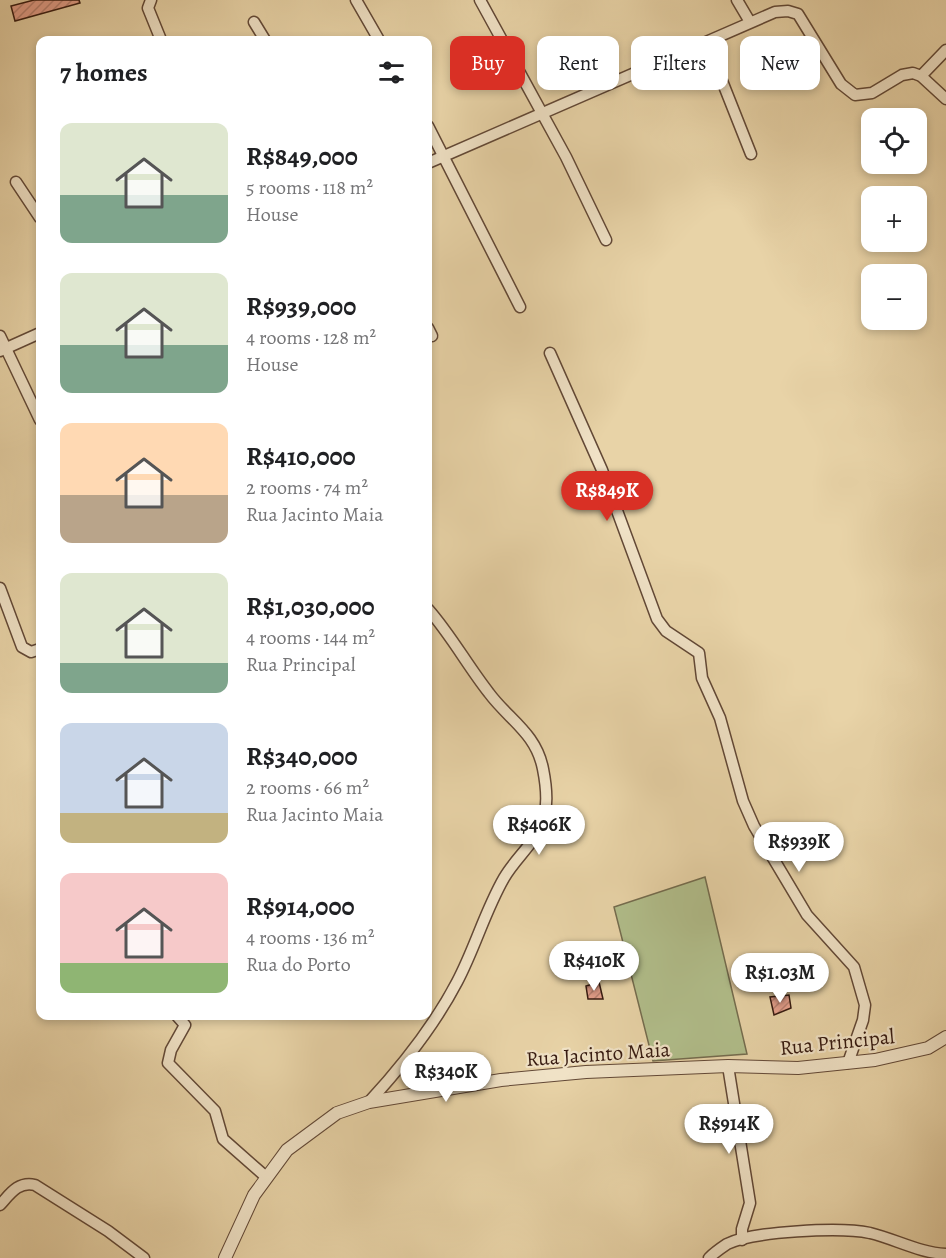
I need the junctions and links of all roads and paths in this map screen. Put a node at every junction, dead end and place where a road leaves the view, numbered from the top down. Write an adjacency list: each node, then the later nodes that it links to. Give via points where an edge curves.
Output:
1 (151, 0): 7 (street, via 148,8)
2 (356, 0): 9 (street)
3 (480, 0): 16 (street)
4 (737, 0): 6 (street)
5 (254, 22): 8 (street)
6 (750, 22): 10 (street); 13 (street, via 775,12 798,14 841,84 855,95 872,93 903,75)
7 (158, 36)
8 (262, 36)
9 (377, 36)
10 (721, 36)
11 (946, 50): 13 (street)
12 (631, 75): 16 (street)
13 (921, 76): 15 (street)
14 (726, 90): 18 (street)
15 (946, 99)
16 (540, 113): 19 (street); 23 (street)
17 (432, 134): 19 (street)
18 (751, 154)
19 (443, 156): 20 (street); 24 (street)
20 (432, 161)
21 (16, 182): 22 (street)
22 (36, 212)
23 (606, 240)
24 (520, 307)
25 (36, 335): 27 (street)
26 (0, 336): 27 (street)
27 (3, 350): 29 (street)
28 (550, 353): 35 (street, via 606,478 657,619 666,631 699,653 702,678 720,718 754,826 807,915 854,967 865,1005)
29 (36, 412)
30 (0, 588): 32 (street, via 22,647)
31 (432, 614): 37 (street, via 490,695 536,745 546,786 544,816 531,843 505,876 460,976 433,1024)
32 (36, 650)
33 (181, 1020): 38 (street, via 185,1025 168,1063 215,1111 223,1139)
34 (946, 1037): 35 (street, Rua Principal, via 910,1053)
35 (848, 1063): 36 (street, Rua Principal, via 798,1068)
36 (728, 1066): 37 (street, Rua Jacinto Maia, via 586,1072 450,1087); 40 (street, via 750,1203)
37 (369, 1102): 38 (street, Rua Jacinto Maia, via 337,1113 309,1132)
38 (265, 1176): 43 (street, Rua Jacinto Maia)
39 (0, 1205): 42 (street, via 17,1187 35,1185)
40 (742, 1240): 41 (street, via 793,1232 846,1230); 44 (street, via 728,1244)
41 (946, 1254)
42 (144, 1258)
43 (225, 1258)
44 (709, 1258)

